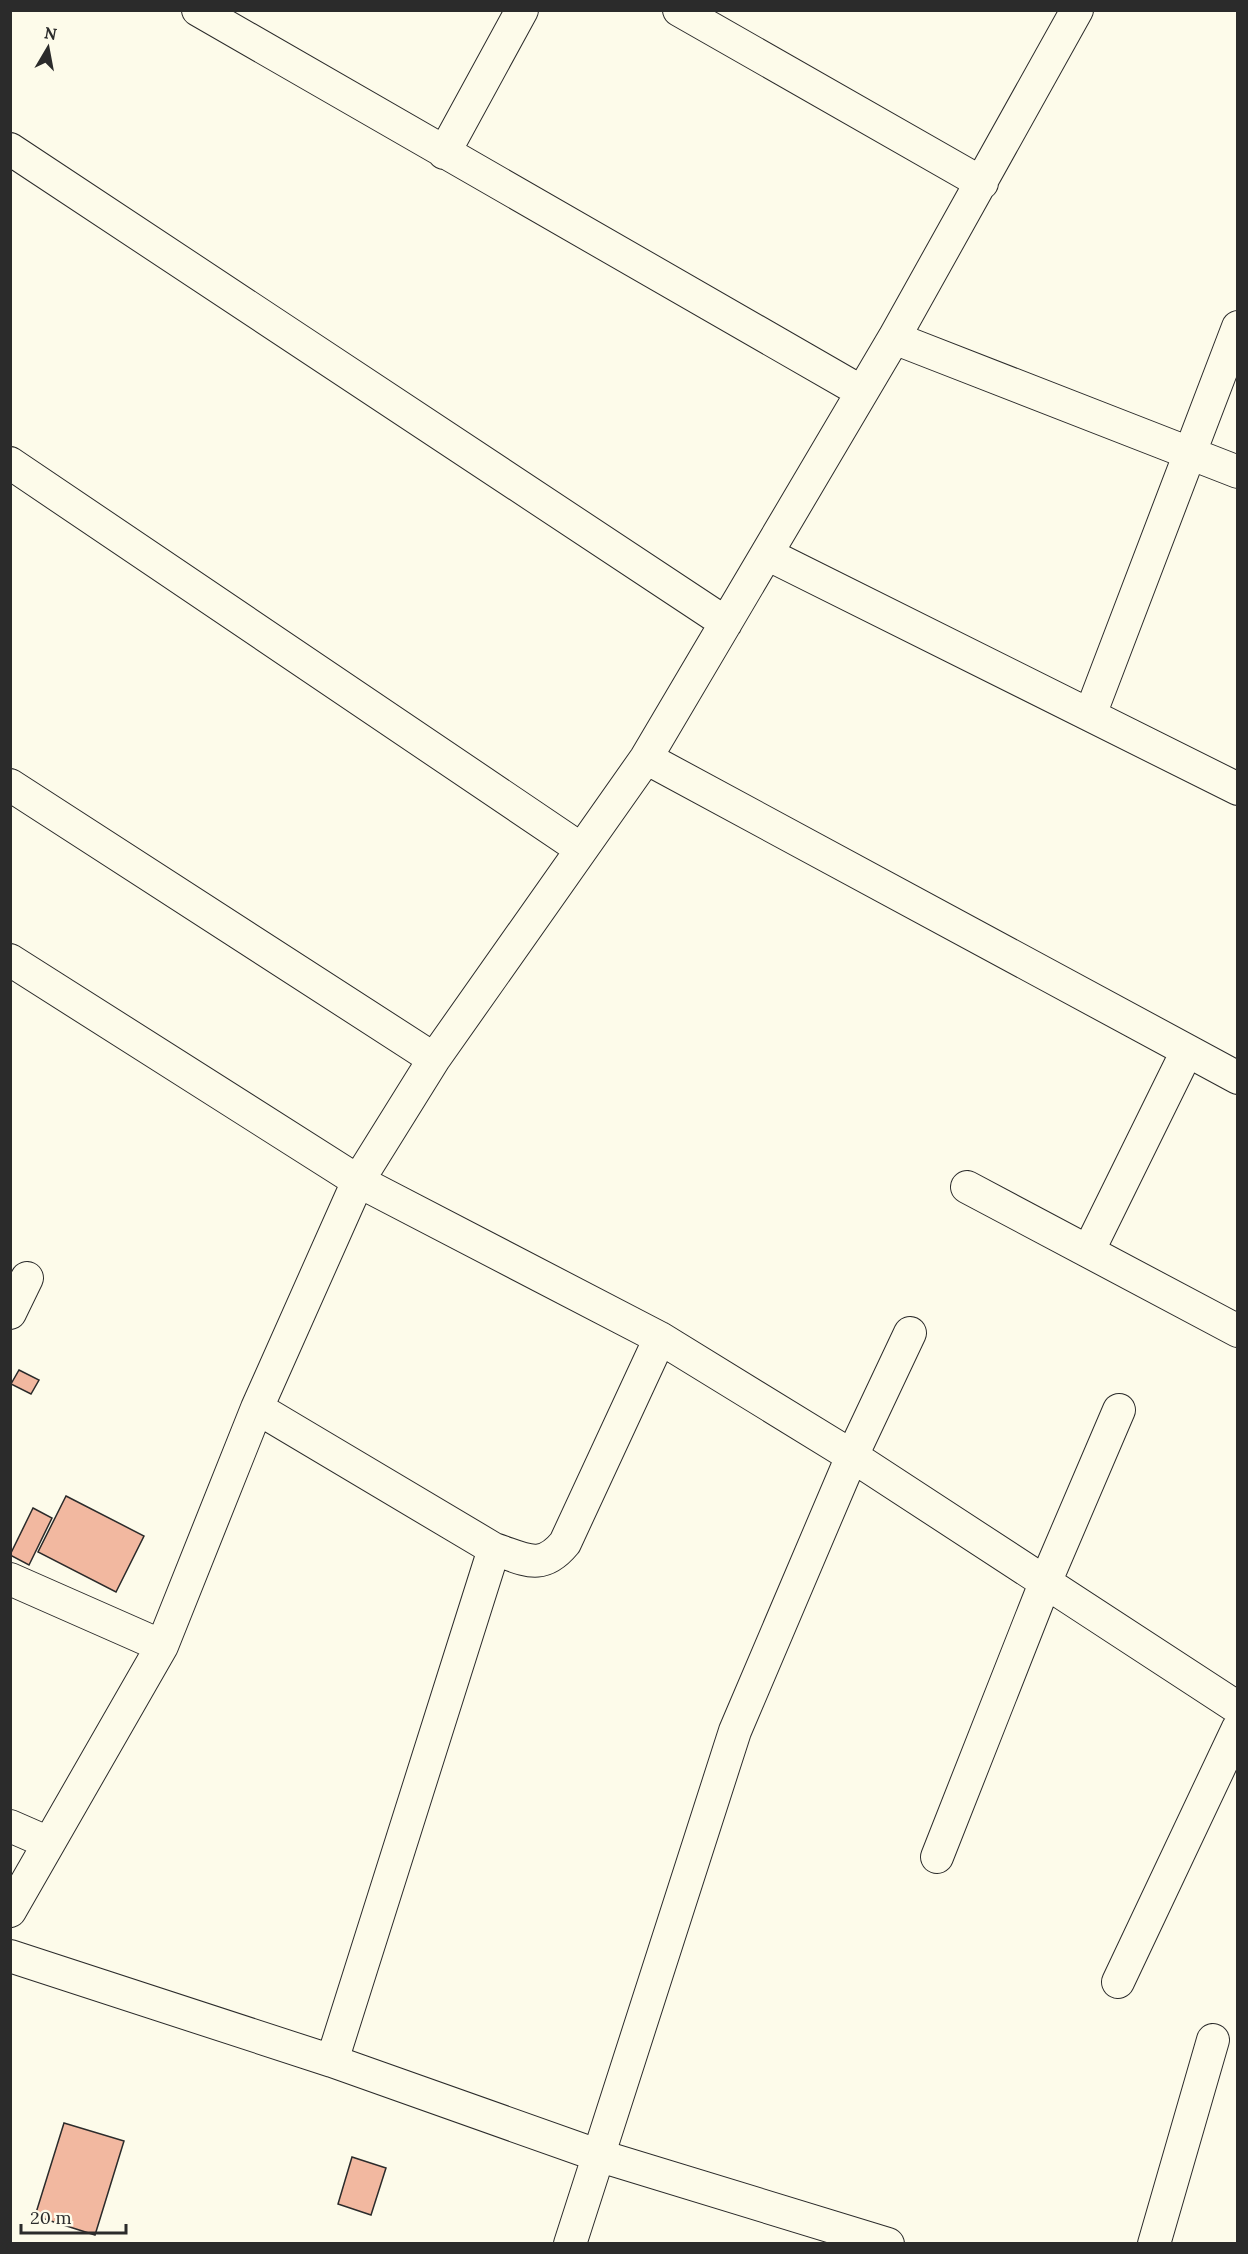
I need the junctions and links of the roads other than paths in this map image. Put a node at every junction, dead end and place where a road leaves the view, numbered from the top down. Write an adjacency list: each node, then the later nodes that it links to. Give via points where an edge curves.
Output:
1 (198, 10): 6 (street)
2 (522, 10): 6 (street)
3 (679, 10): 7 (street)
4 (1077, 10): 7 (street)
5 (10, 149): 15 (street)
6 (444, 153): 10 (street)
7 (982, 183): 9 (street)
8 (1238, 327): 11 (street)
9 (894, 338): 10 (street); 11 (street)
10 (862, 392): 14 (street)
11 (1190, 453): 13 (street); 16 (street)
12 (10, 463): 20 (street)
13 (1238, 472)
14 (767, 554): 15 (street); 16 (street)
15 (726, 623): 17 (street)
16 (1090, 715): 19 (street)
17 (646, 758): 20 (street); 22 (street)
18 (10, 785): 23 (street)
19 (1238, 789)
20 (581, 849): 23 (street)
21 (10, 960): 25 (street)
22 (1187, 1051): 24 (street); 27 (street)
23 (434, 1059): 25 (street)
24 (1238, 1078)
25 (358, 1181): 32 (street); 33 (street)
26 (967, 1187): 27 (street)
27 (1089, 1250): 30 (street)
28 (27, 1278): 29 (street)
29 (10, 1313)
30 (1238, 1331)
31 (910, 1333): 35 (street)
32 (660, 1338): 35 (street); 36 (street, via 565,1542 546,1560 532,1562)
33 (257, 1408): 36 (street); 39 (street)
34 (1119, 1410): 38 (street)
35 (852, 1456): 38 (street); 50 (street, via 735,1731)
36 (495, 1549): 49 (street)
37 (10, 1580): 39 (street)
38 (1045, 1583): 40 (street); 44 (street)
39 (162, 1647): 43 (street)
40 (1238, 1708)
41 (1238, 1728): 47 (street)
42 (10, 1826): 43 (street)
43 (49, 1843): 45 (street)
44 (936, 1857)
45 (10, 1911)
46 (10, 1956): 49 (street)
47 (1118, 1982)
48 (1213, 2040): 53 (street)
49 (333, 2061): 50 (street)
50 (597, 2154): 51 (street); 52 (street)
51 (570, 2244)
52 (888, 2244)
53 (1154, 2244)

